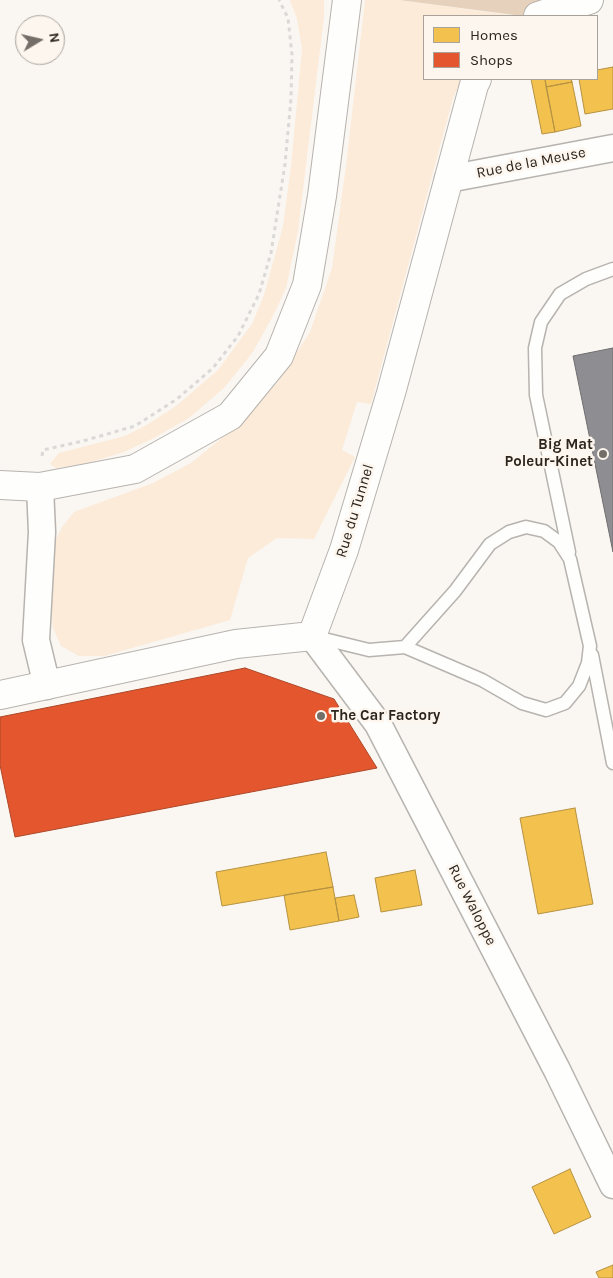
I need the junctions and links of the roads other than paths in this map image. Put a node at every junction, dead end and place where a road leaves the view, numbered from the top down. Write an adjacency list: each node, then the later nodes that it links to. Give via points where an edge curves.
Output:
1 (589, 0): 3 (street)
2 (345, 3): 9 (street, via 322,196 307,285 279,356 230,416 135,469)
3 (541, 15)
4 (476, 80): 6 (street, Rue du Tunnel)
5 (613, 148): 6 (street, Rue de la Meuse)
6 (448, 179): 11 (street, Rue du Tunnel, via 344,550)
7 (613, 269): 10 (lane, via 586,278 560,294 541,322 535,348 536,395)
8 (0, 485): 9 (street)
9 (40, 487): 14 (street, via 42,532 36,640)
10 (570, 559): 12 (lane); 13 (lane, via 559,542 544,531 526,528 509,532 490,544 455,591)
11 (312, 636): 13 (lane, via 369,650); 14 (street, via 236,644); 17 (street, Rue Waloppe, via 378,724)
12 (590, 646): 13 (lane, via 588,664 579,686 565,703 546,710 522,703 482,680); 16 (lane)
13 (405, 647)
14 (47, 686): 15 (street)
15 (0, 695)
16 (613, 763)
17 (613, 1185)

